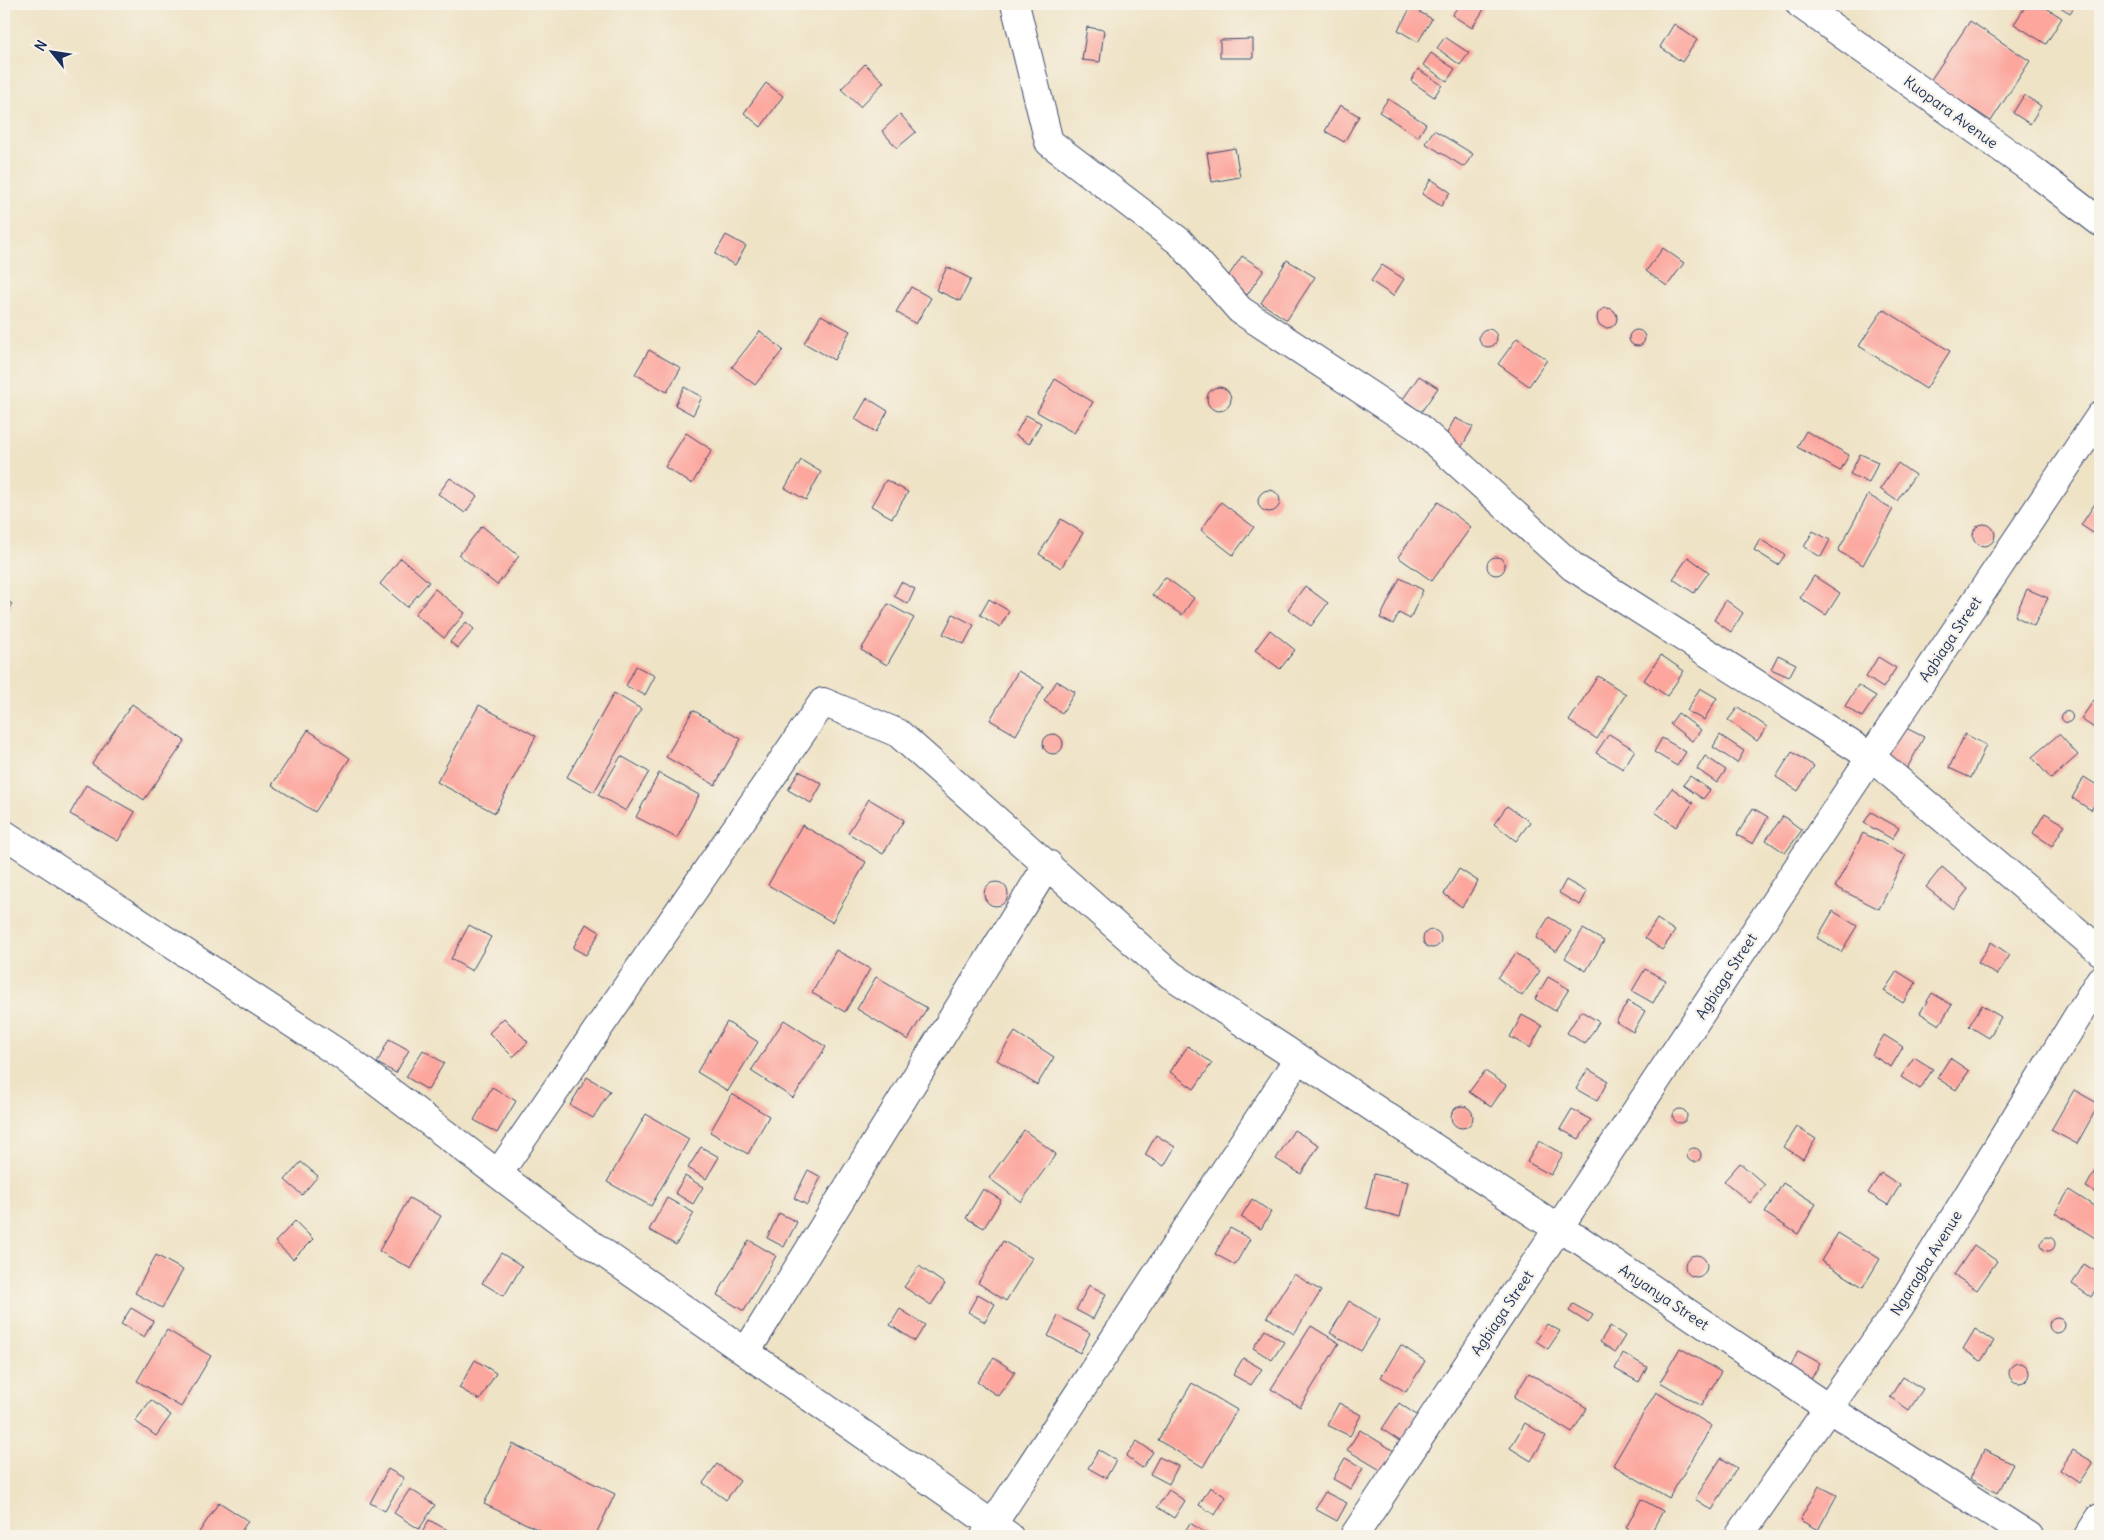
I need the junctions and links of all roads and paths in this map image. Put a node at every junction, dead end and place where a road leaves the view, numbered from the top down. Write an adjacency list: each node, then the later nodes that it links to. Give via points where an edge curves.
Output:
1 (1016, 4): 5 (street, via 1049,142 1180,242 1240,310 1418,427 1573,567)
2 (1800, 4): 3 (street, Kuopara Avenue)
3 (2100, 222)
4 (2100, 416): 5 (street, Agbiaga Street)
5 (1871, 756): 8 (street); 12 (street, Agbiaga Street)
6 (4, 834): 11 (street, via 344,1057)
7 (1048, 864): 10 (street, Anyanya Street, via 1171,975); 11 (street, Anyanya Street, via 898,734 823,702); 13 (street)
8 (2100, 952)
9 (2100, 980): 14 (street, Ngaragba Avenue, via 1900,1306)
10 (1298, 1059): 12 (street, Anyanya Street); 16 (street)
11 (498, 1174): 13 (street)
12 (1558, 1229): 14 (street, Anyanya Street, via 1580,1240); 17 (street, Agbiaga Street)
13 (746, 1352): 16 (street)
14 (1828, 1408): 18 (street, Ngaragba Avenue); 19 (street, Anyanya Street)
15 (2100, 1518): 20 (street)
16 (996, 1532)
17 (1354, 1536)
18 (1738, 1536)
19 (2029, 1536)
20 (2088, 1536)

